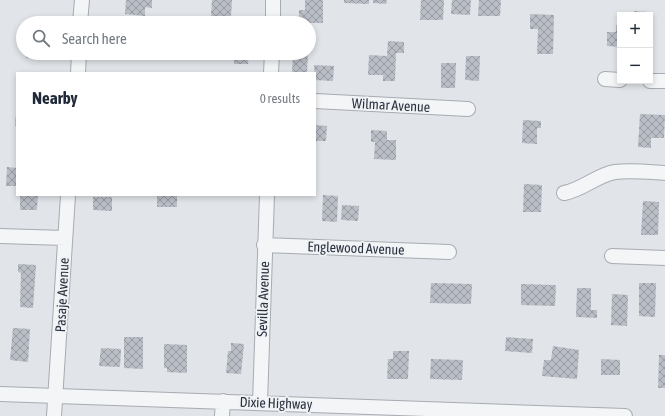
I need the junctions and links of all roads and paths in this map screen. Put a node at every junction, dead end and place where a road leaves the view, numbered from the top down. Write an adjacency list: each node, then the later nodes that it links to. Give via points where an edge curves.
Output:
1 (82, 0): 3 (street)
2 (273, 4): 4 (street)
3 (81, 16)
4 (273, 16)
5 (79, 60): 7 (street)
6 (272, 60): 8 (street)
7 (78, 72)
8 (271, 72)
9 (605, 79): 10 (street)
10 (617, 80)
11 (653, 81): 12 (street)
12 (665, 82)
13 (316, 101): 14 (street, Wilmar Avenue)
14 (468, 109)
15 (665, 173): 16 (street, via 615,172)
16 (564, 193)
17 (68, 196): 20 (street, Pasaje Avenue)
18 (267, 196): 21 (street, Sevilla Avenue)
19 (0, 236): 20 (street)
20 (65, 238): 26 (street, Pasaje Avenue)
21 (264, 245): 22 (street, Englewood Avenue); 28 (street, Sevilla Avenue)
22 (448, 252)
23 (612, 256): 24 (street)
24 (665, 258)
25 (0, 394): 26 (street, Dixie Highway)
26 (56, 396): 27 (street, Dixie Highway); 30 (street, Pasaje Avenue)
27 (223, 401): 28 (street, Dixie Highway); 31 (street)
28 (260, 402): 29 (street, Dixie Highway)
29 (386, 411): 32 (street, Dixie Highway)
30 (54, 416)
31 (222, 416)
32 (625, 416)

